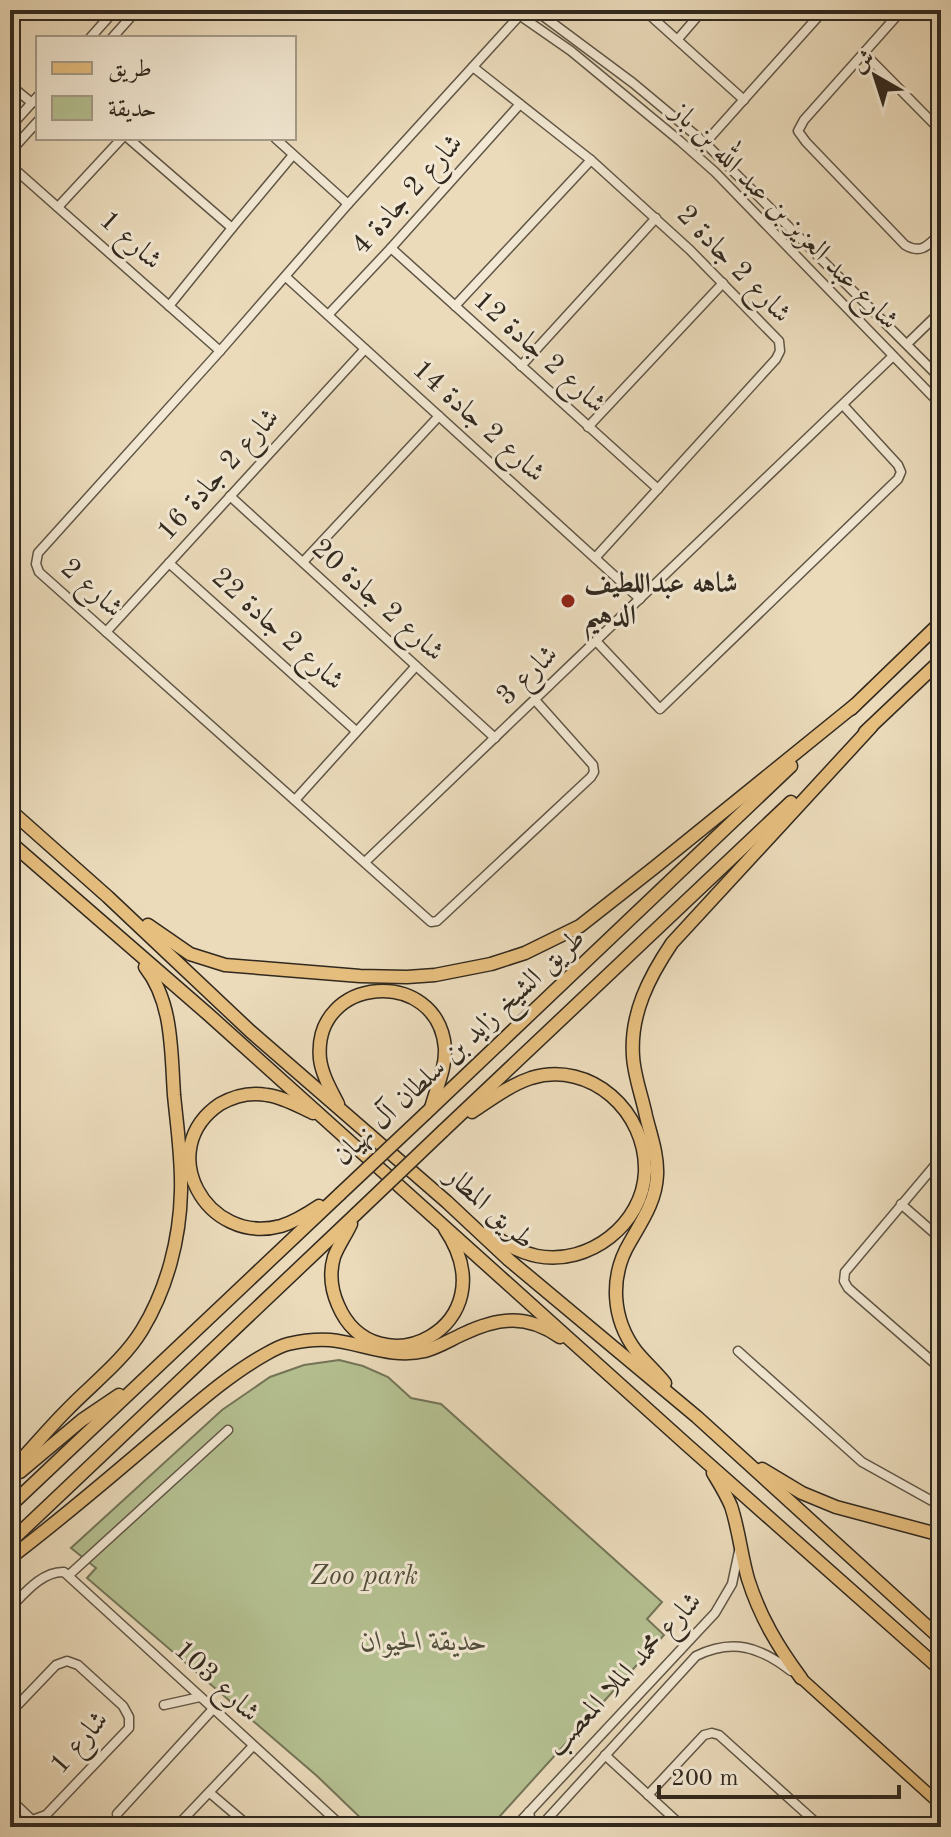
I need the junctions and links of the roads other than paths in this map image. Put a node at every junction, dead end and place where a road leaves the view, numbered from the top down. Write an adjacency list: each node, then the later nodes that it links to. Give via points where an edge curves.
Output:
1 (20, 10): 10 (street)
2 (115, 10): 11 (street)
3 (137, 10): 12 (street)
4 (535, 10): 18 (street, شارع عبد العزيز بن عبد الله بن باز)
5 (644, 10): 13 (street)
6 (703, 10): 13 (street)
7 (824, 10): 20 (street)
8 (902, 10): 14 (street)
9 (516, 12): 15 (street, شارع 2); 16 (street, شارع عبد العزيز بن عبد الله بن باز)
10 (10, 20)
11 (92, 36)
12 (114, 36)
13 (678, 39): 20 (street)
14 (864, 53): 26 (street); 39 (street, via 798,131 905,245 919,250)
15 (473, 67): 21 (street, شارع 2 جادة 2); 35 (street, شارع 2)
16 (601, 75): 18 (street, via 638,97); 22 (street, شارع عبد العزيز بن عبد الله بن باز)
17 (10, 85): 19 (street)
18 (644, 91): 23 (street, شارع عبد العزيز بن عبد الله بن باز)
19 (35, 100): 25 (street)
20 (744, 100): 30 (street)
21 (520, 104): 33 (street, شارع 2 جادة 2); 40 (street, شارع 2 جادة 4)
22 (647, 113): 23 (street, via 652,106); 50 (street, شارع عبد العزيز بن عبد الله بن باز, via 715,172)
23 (677, 120): 30 (street, شارع عبد العزيز بن عبد الله بن باز)
24 (36, 123): 31 (street)
25 (10, 127)
26 (941, 131)
27 (123, 140): 36 (street)
28 (127, 140): 38 (street)
29 (277, 140): 32 (street)
30 (705, 143): 47 (street, شارع عبد العزيز بن عبد الله بن باز)
31 (10, 152)
32 (293, 155): 35 (street); 38 (street)
33 (591, 160): 37 (street, شارع 2 جادة 2); 44 (street)
34 (10, 165): 36 (street, شارع 1)
35 (348, 204): 41 (street, شارع 2)
36 (58, 207): 43 (street, شارع 1)
37 (656, 218): 42 (street, شارع 2 جادة 2); 51 (street)
38 (232, 228): 43 (street)
39 (941, 233)
40 (391, 248): 44 (street, شارع 2 جادة 12); 46 (street, شارع 2 جادة 4)
41 (286, 277): 46 (street, شارع 2 جادة 14); 49 (street, شارع 2)
42 (723, 283): 56 (street); 57 (street, شارع 2 جادة 2, via 779,341 780,351)
43 (169, 306): 49 (street, شارع 1)
44 (455, 306): 51 (street, شارع 2 جادة 12)
45 (941, 311): 47 (street)
46 (328, 315): 48 (street, شارع 2 جادة 14)
47 (907, 344): 52 (street, شارع عبد العزيز بن عبد الله بن باز)
48 (365, 349): 55 (street, شارع 2 جادة 14); 58 (street, شارع 2 جادة 16)
49 (220, 351): 64 (street, شارع 2, via 38,553 39,572)
50 (893, 356): 53 (street, شارع 3); 54 (street, شارع عبد العزيز بن عبد الله بن باز)
51 (521, 366): 56 (street, شارع 2 جادة 12)
52 (941, 379)
53 (843, 405): 62 (street, شارع 3); 65 (street, via 898,465 898,479 660,709)
54 (941, 405)
55 (439, 416): 59 (street, شارع 2 جادة 14); 60 (street)
56 (588, 427): 57 (street, شارع 2 جادة 12)
57 (658, 489): 59 (street, شارع 2 جادة 2)
58 (230, 496): 60 (street, شارع 2 جادة 20); 61 (street, شارع 2 جادة 16)
59 (595, 558): 62 (street, شارع 2 جادة 14)
60 (303, 562): 67 (street, شارع 2 جادة 20)
61 (169, 563): 64 (street, شارع 2 جادة 16); 71 (street, شارع 2 جادة 22)
62 (640, 599): 65 (street, شارع 3)
63 (941, 622): 69 (highway, طريق الشيخ زايد بن سلطان آل نهيان)
64 (106, 632): 73 (street, شارع 2)
65 (596, 641): 68 (street, شارع 3)
66 (941, 660): 70 (highway, طريق الشيخ زايد بن سلطان آل نهيان)
67 (416, 666): 71 (street); 72 (street, شارع 2 جادة 20)
68 (535, 700): 72 (street, شارع 3); 76 (street, شارع 2, via 593,765 591,777 437,921 431,922)
69 (855, 705): 77 (highway, via 580,926 491,964 407,977 225,965 176,947); 80 (highway, طريق الشيخ زايد بن سلطان آل نهيان)
70 (871, 727): 82 (highway, طريق الشيخ زايد بن سلطان آل نهيان); 94 (highway, via 672,943 641,999 633,1058 655,1148 656,1190 621,1262 616,1303 637,1352)
71 (356, 731): 73 (street)
72 (495, 738): 76 (street, شارع 3)
73 (295, 800): 76 (street, شارع 2)
74 (10, 810): 77 (highway, طريق المطار)
75 (10, 842): 78 (highway, طريق المطار)
76 (365, 862)
77 (108, 897): 79 (highway, طريق المطار)
78 (106, 928): 81 (highway, طريق المطار); 98 (highway, via 148,969 169,1029 181,1171 175,1243 141,1331)
79 (342, 1111): 80 (highway, via 322,1069 321,1038 343,1004 380,989 417,1001 438,1025 445,1057); 85 (highway, طريق المطار)
80 (428, 1112): 84 (highway, طريق الشيخ زايد بن سلطان آل نهيان, bridge)
81 (325, 1119): 84 (highway, via 266,1094 225,1101 195,1132 191,1178 213,1211 247,1227 284,1225); 88 (highway, طريق المطار)
82 (444, 1130): 85 (highway, via 529,1079 553,1074 593,1083 615,1097 637,1128 645,1160 638,1202 629,1218 591,1249 573,1255 538,1256 510,1247); 87 (highway, طريق الشيخ زايد بن سلطان آل نهيان, bridge)
83 (941, 1158): 86 (street)
84 (340, 1194): 93 (highway, طريق الشيخ زايد بن سلطان آل نهيان)
85 (447, 1202): 94 (highway, طريق المطار)
86 (901, 1204): 89 (street); 92 (street, via 845,1272 844,1281)
87 (356, 1215): 88 (highway, via 335,1256 334,1296 341,1313 364,1337 399,1346 426,1340 441,1329 461,1299 463,1270); 104 (highway, طريق الشيخ زايد بن سلطان آل نهيان)
88 (435, 1217): 91 (highway, طريق المطار)
89 (941, 1239)
90 (738, 1351): 101 (street, via 862,1462)
91 (593, 1359): 96 (highway, طريق المطار); 105 (highway, via 549,1330 521,1320 486,1324 439,1347 410,1353 385,1353 331,1340 283,1345 215,1388)
92 (941, 1369)
93 (155, 1370): 99 (highway, via 82,1420); 100 (highway, طريق الشيخ زايد بن سلطان آل نهيان)
94 (697, 1417): 97 (highway, طريق المطار)
95 (228, 1430): 106 (street)
96 (686, 1444): 103 (highway, via 730,1503); 111 (highway, طريق المطار)
97 (739, 1455): 102 (highway, via 813,1498); 108 (highway, طريق المطار)
98 (10, 1472)
99 (10, 1480)
100 (10, 1506)
101 (941, 1506)
102 (941, 1535)
103 (740, 1539): 109 (street, شارع محمد الملا المعصب, via 732,1584); 112 (highway, via 760,1613)
104 (10, 1542)
105 (10, 1558)
106 (69, 1575): 107 (street, شارع 103, via 51,1574); 113 (street, شارع 103)
107 (10, 1608)
108 (941, 1639)
109 (690, 1641): 110 (street, via 698,1646); 123 (street, شارع محمد الملا المعصب)
110 (696, 1656): 112 (street, شارع محمد الملا المعصب, via 716,1648 754,1649); 118 (street, شارع محمد الملا المعصب)
111 (941, 1670)
112 (801, 1678): 122 (main road)
113 (200, 1697): 114 (street); 115 (street, شارع 103)
114 (164, 1705)
115 (213, 1709): 117 (street, شارع 103); 124 (street)
116 (10, 1713): 121 (street, شارع 1, via 56,1665 67,1661 123,1706 129,1728 46,1815 32,1820)
117 (253, 1746): 119 (street); 127 (street, شارع 103)
118 (605, 1755): 120 (street); 129 (street, شارع محمد الملا المعصب)
119 (210, 1793): 125 (street); 126 (street)
120 (648, 1795): 130 (street); 131 (street, via 704,1735 712,1733)
121 (10, 1799)
122 (941, 1805)
123 (529, 1812): 128 (street, شارع محمد الملا المعصب); 129 (street, via 531,1822)
124 (117, 1814)
125 (176, 1827)
126 (250, 1827)
127 (343, 1827)
128 (515, 1827)
129 (540, 1827)
130 (683, 1827)
131 (821, 1827)

